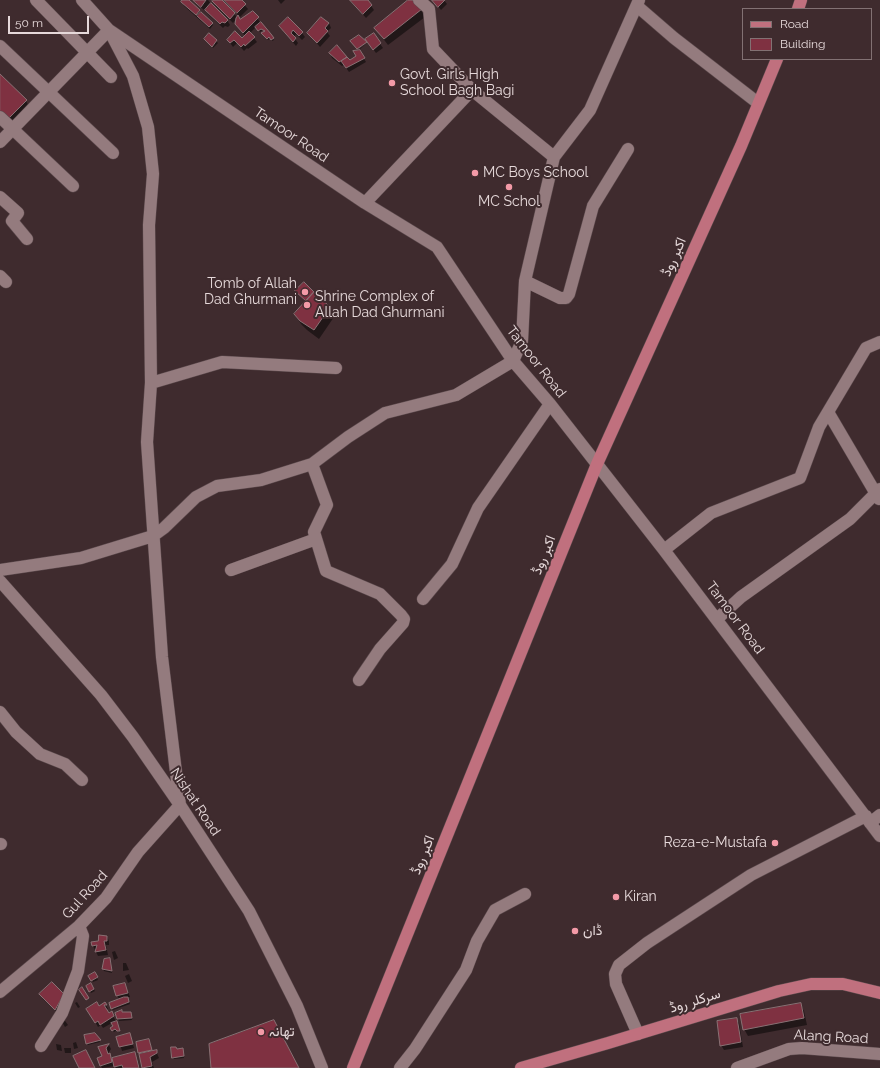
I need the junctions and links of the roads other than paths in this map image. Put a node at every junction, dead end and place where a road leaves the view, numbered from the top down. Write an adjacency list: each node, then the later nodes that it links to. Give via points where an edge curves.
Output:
1 (36, 0): 7 (street)
2 (82, 0): 5 (street, Tamoor Road)
3 (419, 0): 10 (street, via 428,9 433,49)
4 (638, 3): 12 (street, via 674,38); 18 (street, via 590,110)
5 (109, 30): 7 (street); 21 (street, Tamoor Road); 27 (street, via 133,76 148,127 153,174 149,226)
6 (0, 46): 11 (street)
7 (87, 53): 9 (street); 11 (street)
8 (777, 60): 12 (main road, اکبر روڈ)
9 (111, 77)
10 (472, 90): 18 (street); 21 (street)
11 (49, 92): 14 (street); 17 (street)
12 (758, 104): 31 (main road, اکبر روڈ)
13 (0, 117): 14 (street)
14 (13, 129): 15 (street); 19 (street)
15 (0, 142)
16 (628, 150): 23 (street, via 593,206 566,298 560,298)
17 (113, 153)
18 (554, 157): 23 (street)
19 (73, 186)
20 (0, 196): 22 (street, via 18,213 12,221)
21 (365, 203): 25 (street, Tamoor Road, via 438,247)
22 (28, 238)
23 (525, 281): 25 (street, via 522,341)
24 (880, 342): 29 (street, via 866,348)
25 (513, 361): 28 (street, Tamoor Road); 30 (street, via 456,394 385,413)
26 (336, 368): 27 (street, via 222,362)
27 (151, 384): 33 (street, via 147,442)
28 (550, 404): 31 (street, Tamoor Road); 39 (street, via 478,508 452,564)
29 (828, 412): 32 (street); 35 (street, via 819,427 800,478 711,513)
30 (312, 464): 33 (street, via 261,480 217,486 196,496); 34 (street, via 327,505 314,532)
31 (597, 464): 35 (street, Tamoor Road); 56 (main road, اکبر روڈ)
32 (878, 494): 40 (street, via 850,519 741,597)
33 (153, 536): 36 (street, via 80,558); 44 (street, via 162,657)
34 (316, 539): 37 (street); 41 (street, via 326,571 380,594 404,619 380,648)
35 (664, 550): 40 (street, Tamoor Road)
36 (0, 570)
37 (231, 570)
38 (0, 581): 44 (street, Nishat Road, via 100,695)
39 (423, 599)
40 (717, 619): 46 (street, Tamoor Road)
41 (359, 680)
42 (0, 712): 43 (street, via 16,732 40,754 65,764)
43 (82, 780)
44 (180, 805): 49 (street, Gul Road, via 138,852 106,898); 55 (street, Nishat Road, via 249,911 298,1006)
45 (880, 815): 46 (street)
46 (868, 819): 47 (street, Tamoor Road); 52 (street, via 751,875 647,943 619,965 615,974 616,984)
47 (880, 836)
48 (525, 894): 57 (street, via 495,910 477,941 466,970)
49 (79, 926): 50 (street, Gul Road); 53 (street, via 83,936 78,971 62,1013)
50 (0, 992)
51 (880, 993): 52 (main road, سرکلر روڈ, via 843,984 811,984 779,991)
52 (638, 1034): 58 (main road, سرکلر روڈ)
53 (41, 1046)
54 (880, 1054): 59 (street, Alang Road, via 789,1049)
55 (322, 1068)
56 (353, 1068)
57 (400, 1068)
58 (521, 1068)
59 (737, 1068)

